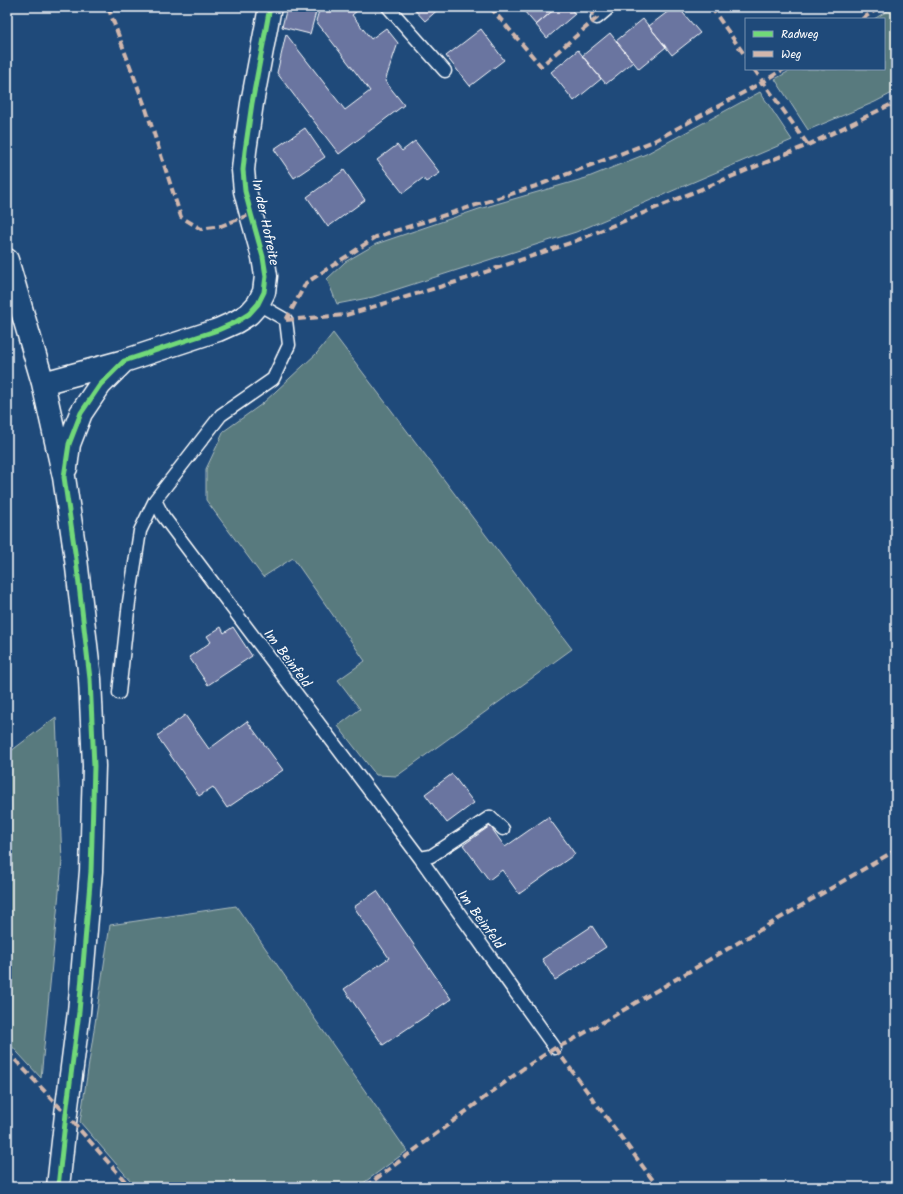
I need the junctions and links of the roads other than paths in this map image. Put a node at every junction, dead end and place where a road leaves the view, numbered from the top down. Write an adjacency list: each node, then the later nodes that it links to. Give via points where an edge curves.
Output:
1 (270, 7): 7 (main road, In der Hofreite, via 252,103 243,170 245,191 266,276 264,292)
2 (388, 7): 5 (lane)
3 (610, 7): 4 (lane)
4 (597, 18)
5 (445, 71)
6 (7, 260): 9 (main road)
7 (258, 304): 8 (main road, In der Hofreite, via 249,314 230,325); 11 (lane, via 286,320 290,345 273,379 221,415)
8 (124, 361): 9 (main road, In der Hofreite); 10 (main road, In der Hofreite, via 100,385 81,413 69,444)
9 (43, 383): 10 (main road)
10 (64, 477): 16 (main road, via 90,679 94,766 91,871 80,996)
11 (156, 500): 12 (lane, via 140,531); 14 (lane, Im Beinfeld, via 163,516)
12 (119, 693)
13 (503, 829): 14 (lane, via 490,817 431,856)
14 (420, 858): 15 (lane, Im Beinfeld)
15 (555, 1048)
16 (58, 1187)

